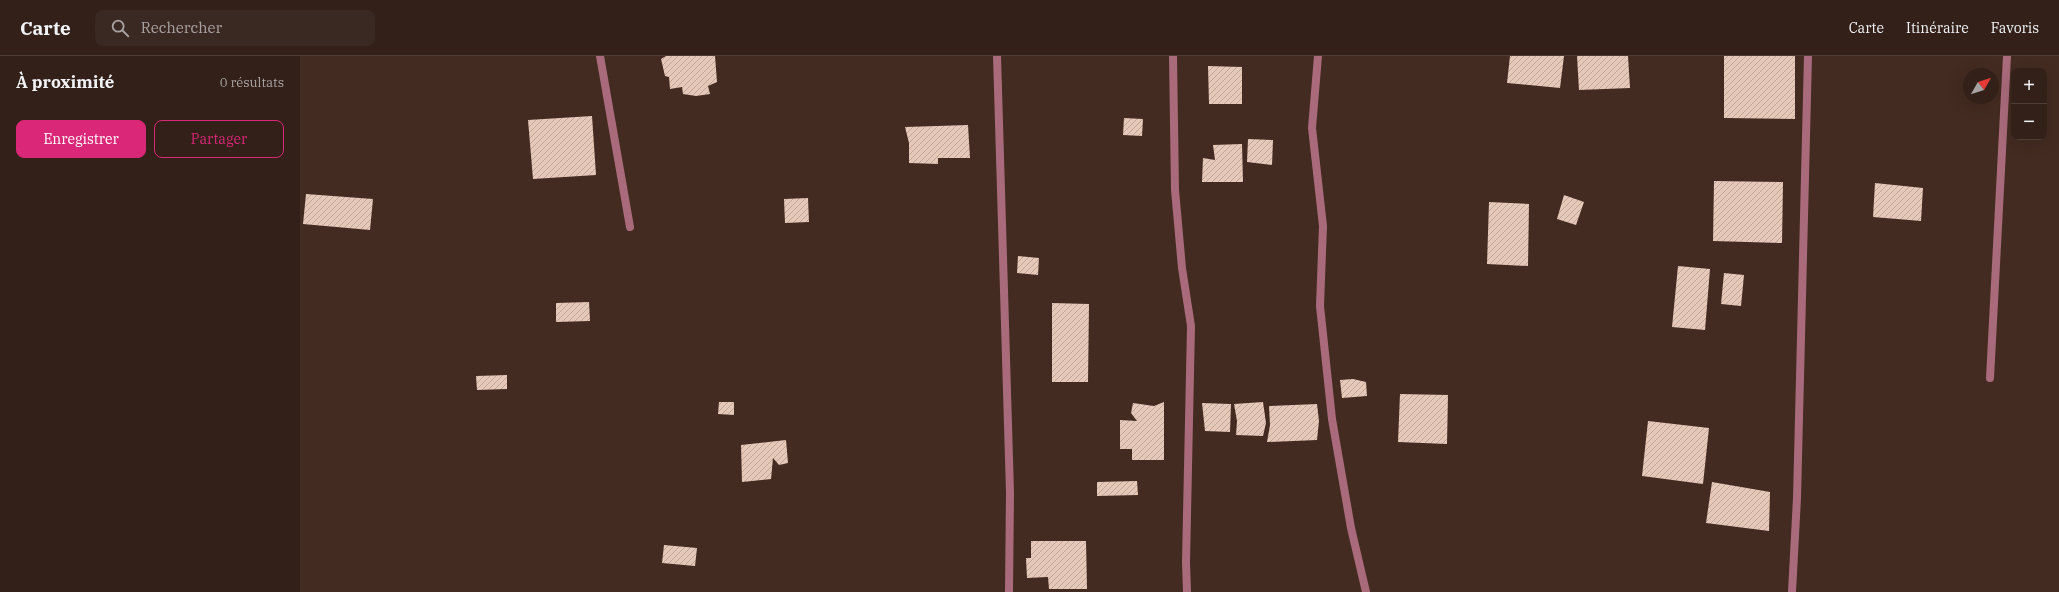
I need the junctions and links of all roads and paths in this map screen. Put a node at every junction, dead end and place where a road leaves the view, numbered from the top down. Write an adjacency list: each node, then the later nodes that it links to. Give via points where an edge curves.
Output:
1 (600, 56): 7 (street)
2 (997, 56): 9 (street, via 1010,492)
3 (1173, 56): 10 (street, via 1175,190 1182,268 1191,326)
4 (1318, 56): 11 (street, via 1312,128 1323,226 1320,306 1332,419 1351,528)
5 (1808, 56): 12 (street, via 1797,498)
6 (2006, 56): 8 (street)
7 (630, 227)
8 (1990, 378)
9 (1009, 592)
10 (1187, 592)
11 (1366, 592)
12 (1792, 592)

